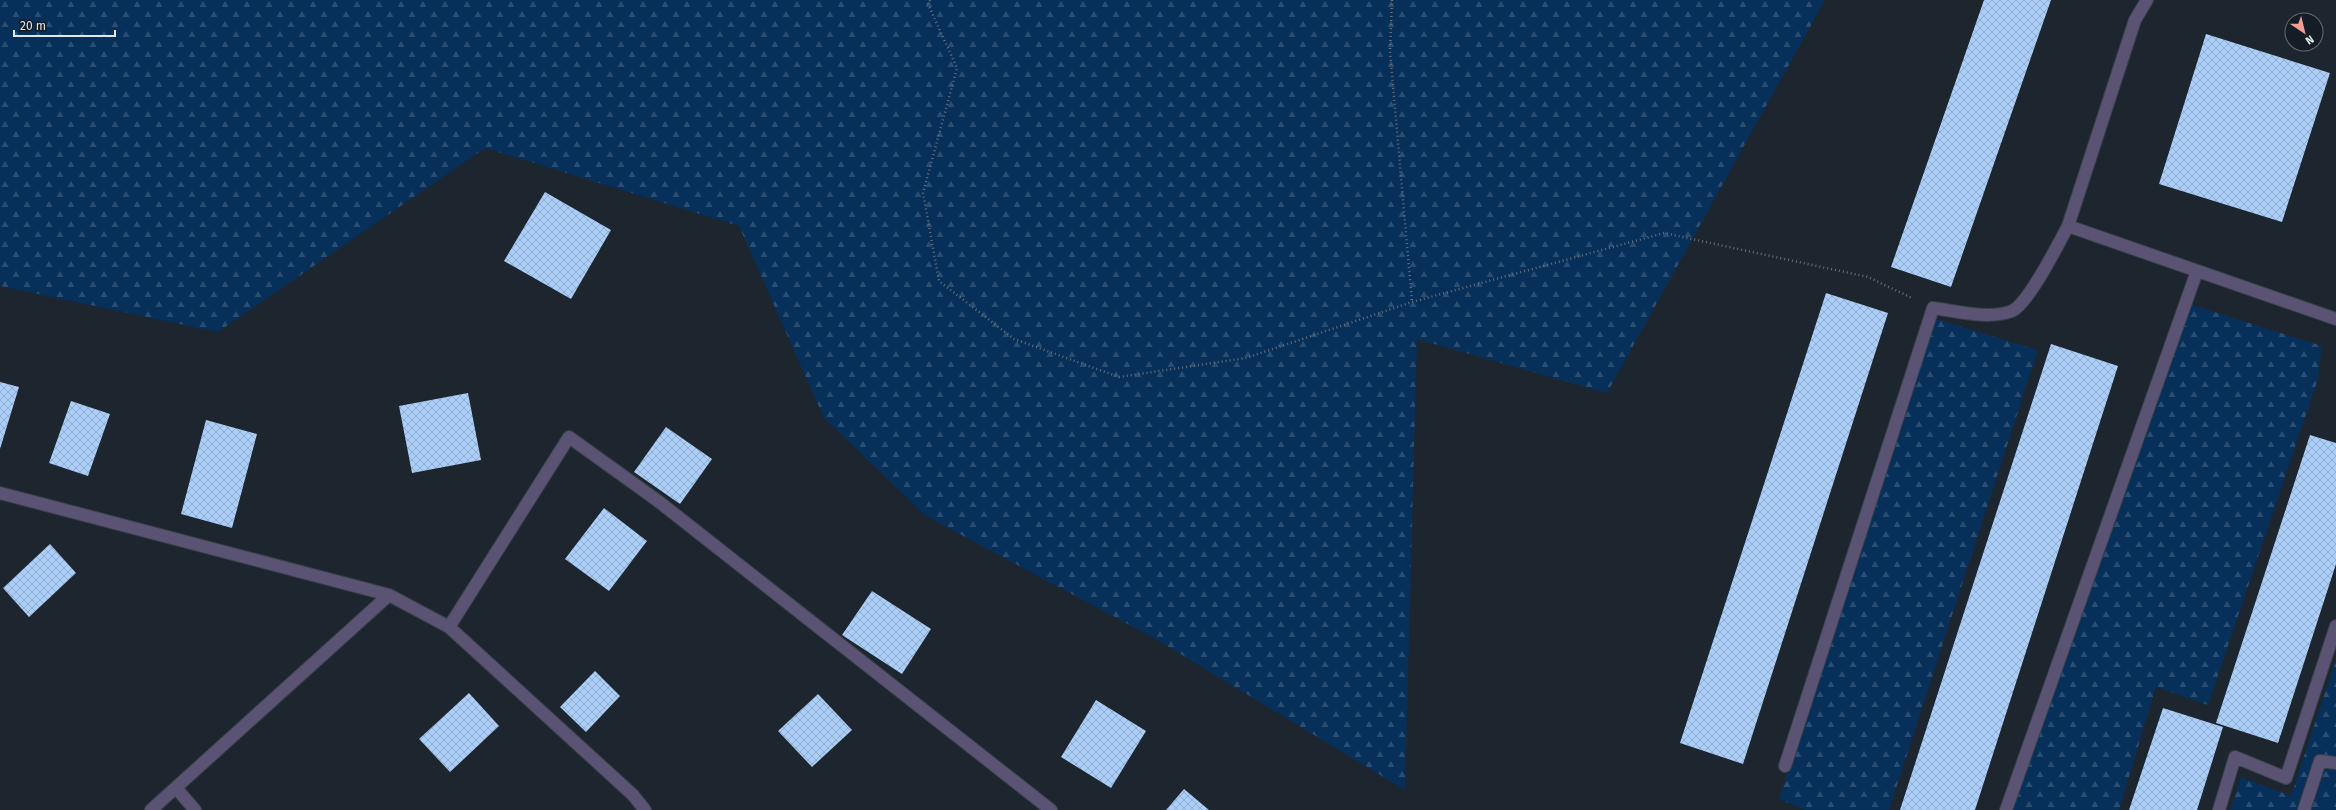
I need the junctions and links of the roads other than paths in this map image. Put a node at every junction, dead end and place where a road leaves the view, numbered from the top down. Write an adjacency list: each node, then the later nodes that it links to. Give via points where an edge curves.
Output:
1 (2148, 0): 2 (street, via 2135,20)
2 (2068, 226): 3 (street); 10 (street, via 2032,289 2014,310 1988,315 1933,308)
3 (2197, 271): 4 (street); 16 (street)
4 (2336, 319)
5 (0, 493): 6 (street)
6 (389, 594): 8 (street); 11 (street)
7 (2336, 626): 17 (street, via 2286,778 2235,757)
8 (449, 627): 14 (street); 15 (street, via 569,437 658,500)
9 (2336, 763): 18 (street, via 2320,761)
10 (1785, 766)
11 (176, 788): 12 (street); 13 (street)
12 (151, 810)
13 (195, 810)
14 (646, 810)
15 (1051, 810)
16 (2006, 810)
17 (2219, 810)
18 (2304, 810)

